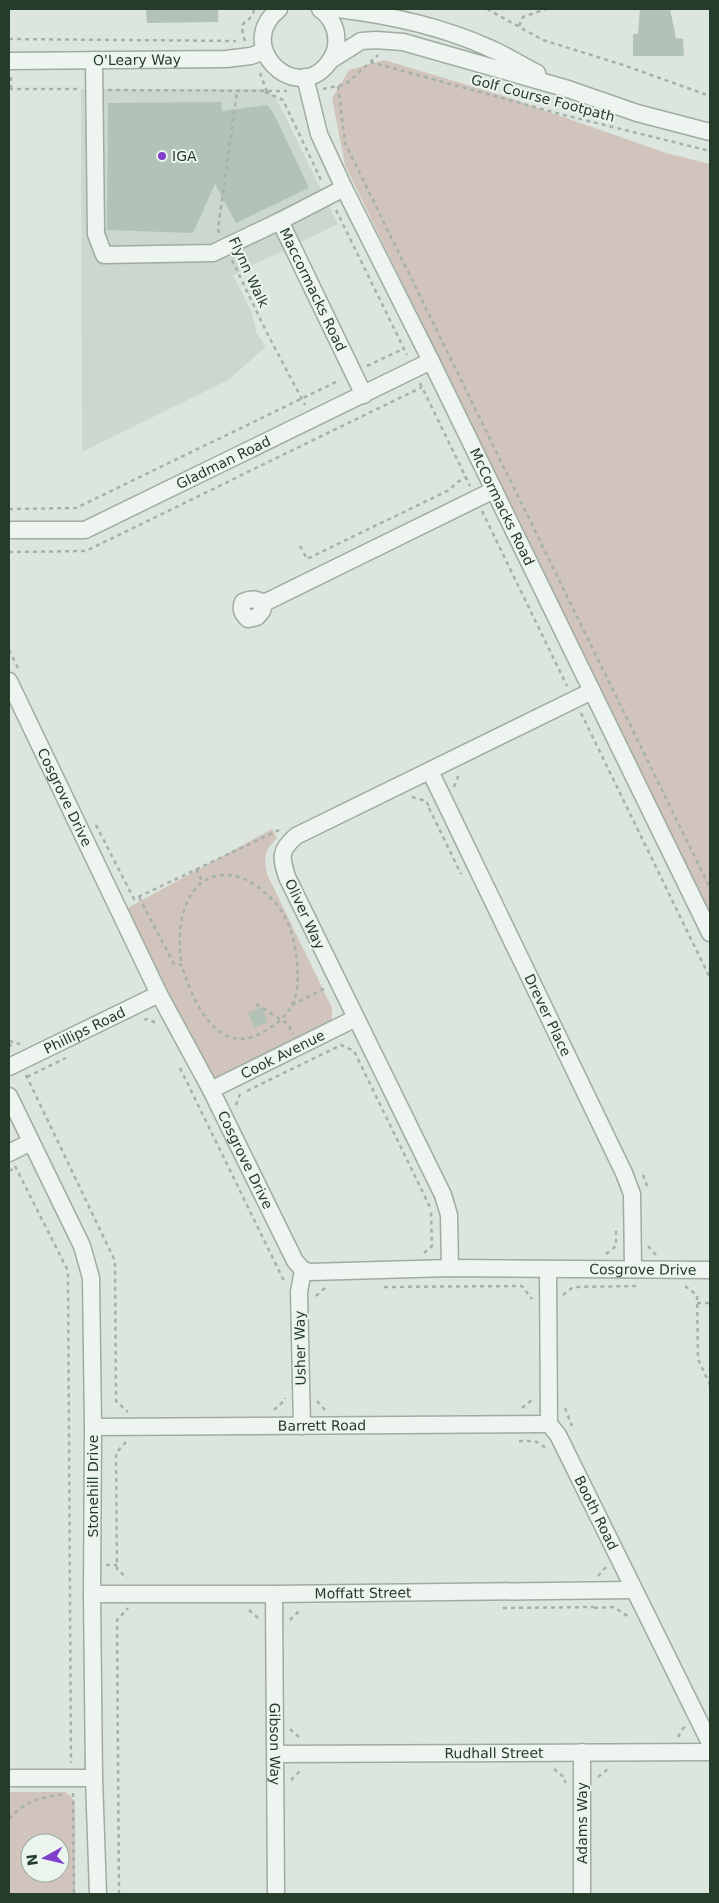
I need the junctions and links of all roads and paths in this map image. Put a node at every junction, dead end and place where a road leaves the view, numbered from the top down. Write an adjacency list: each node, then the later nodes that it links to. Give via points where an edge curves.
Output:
1 (267, 9): 7 (street)
2 (279, 9): 7 (street)
3 (320, 9): 13 (street, via 334,25 337,37)
4 (337, 9): 19 (street, via 380,14 443,31 489,48)
5 (487, 9): 8 (path)
6 (546, 9): 8 (path, via 523,17)
7 (265, 26): 11 (street, via 262,38)
8 (519, 26): 22 (path, via 543,40 623,64)
9 (9, 39): 10 (path)
10 (245, 42)
11 (264, 51): 12 (street, O'Leary Way, via 226,59); 16 (street, via 278,70 288,76)
12 (94, 60): 14 (street, O'Leary Way); 20 (street)
13 (331, 60): 16 (street, via 323,69); 19 (street, via 361,41 403,42)
14 (9, 61)
15 (370, 62): 24 (path, Golf Course Footpath)
16 (305, 76): 25 (street, McCormacks Road, via 319,134)
17 (338, 86): 59 (path, via 345,143)
18 (9, 89): 20 (path)
19 (568, 89): 23 (street, via 637,113)
20 (94, 90): 21 (path); 28 (street, via 96,234 104,255 213,253)
21 (237, 92): 26 (path, via 265,92 283,100); 28 (path, Flynn Walk, via 218,229)
22 (710, 96)
23 (710, 132)
24 (710, 151)
25 (344, 188): 26 (street, Maccormacks Road); 29 (street, McCormacks Road)
26 (329, 196): 27 (street, Maccormacks Road); 30 (path)
27 (280, 221): 28 (street); 33 (street, Maccormacks Road)
28 (226, 247): 35 (path, Flynn Walk)
29 (420, 340): 30 (path); 31 (street, McCormacks Road)
30 (403, 349): 32 (path); 33 (path)
31 (431, 361): 32 (street, Gladman Road); 38 (street, McCormacks Road)
32 (414, 370): 34 (street, Gladman Road); 37 (path)
33 (354, 373): 34 (street, Maccormacks Road); 35 (path)
34 (364, 395): 36 (street, Gladman Road)
35 (302, 400): 36 (path, Flynn Walk); 40 (path, via 76,508)
36 (313, 419): 41 (street, Gladman Road, via 85,530)
37 (466, 477): 39 (path); 42 (path, via 449,490 307,559)
38 (494, 490): 39 (street); 46 (street, McCormacks Road)
39 (476, 499): 43 (street); 47 (path)
40 (9, 509)
41 (9, 530)
42 (300, 546)
43 (264, 603)
44 (9, 650): 45 (path)
45 (15, 679): 65 (street, Cosgrove Drive)
46 (592, 691): 47 (street, Oliver Way); 61 (street, McCormacks Road)
47 (578, 707): 48 (path); 49 (street, Oliver Way); 63 (path)
48 (574, 718)
49 (430, 771): 51 (street, Oliver Way); 52 (street, Drever Place)
50 (465, 771): 52 (path, via 458,775 454,787 457,795)
51 (399, 786): 53 (path, via 406,800 413,796 426,801); 64 (street, Oliver Way, via 296,836 285,846 282,860 287,877)
52 (444, 801): 53 (path); 88 (street, Drever Place, via 624,1173 632,1194)
53 (429, 808): 57 (path)
54 (96, 824): 60 (path, via 134,899)
55 (282, 828): 56 (path)
56 (196, 869): 58 (path); 60 (path)
57 (463, 878)
58 (203, 883): 62 (path, via 190,896 185,908 179,949); 67 (path, via 221,875 240,875 279,906 288,923 295,950 298,975)
59 (710, 888)
60 (139, 897): 62 (path, via 174,964)
61 (710, 933)
62 (182, 964): 69 (path, via 199,1008 226,1035 240,1039 258,1034)
63 (710, 978)
64 (337, 981): 67 (path); 68 (street, Oliver Way)
65 (159, 994): 76 (street, Phillips Road); 77 (street, Cosgrove Drive)
66 (256, 1004): 69 (path)
67 (292, 1005): 69 (path)
68 (356, 1018): 74 (street, Cook Avenue); 83 (street, Oliver Way, via 443,1195 449,1215)
69 (281, 1020): 74 (path, via 288,1024)
70 (140, 1022): 71 (path, via 146,1019)
71 (158, 1023)
72 (9, 1041): 73 (path)
73 (21, 1045)
74 (299, 1046): 77 (street, Cook Avenue)
75 (179, 1065): 96 (path, via 285,1282)
76 (9, 1067)
77 (211, 1090): 79 (street, Cosgrove Drive)
78 (9, 1096): 80 (street, Stonehill Drive)
79 (228, 1124): 84 (path, via 239,1118 235,1108 238,1095 341,1045 354,1051 431,1210); 90 (street, Cosgrove Drive)
80 (31, 1142): 81 (street); 112 (street, Stonehill Drive, via 82,1246 91,1278)
81 (11, 1157): 137 (path, via 68,1271)
82 (616, 1228): 85 (path, via 616,1246)
83 (449, 1238): 84 (path); 87 (street, Oliver Way)
84 (432, 1239): 86 (path, via 432,1246)
85 (606, 1254)
86 (421, 1255)
87 (450, 1268): 89 (street, Cosgrove Drive); 90 (street, Cosgrove Drive)
88 (633, 1268): 89 (street, Cosgrove Drive); 91 (street, Cosgrove Drive)
89 (548, 1269): 110 (street)
90 (302, 1270): 111 (street, Usher Way, via 299,1292)
91 (710, 1270)
92 (639, 1286): 97 (path, via 573,1287)
93 (677, 1286): 99 (path, via 687,1286 697,1295)
94 (326, 1287): 101 (path, via 316,1296)
95 (376, 1287): 98 (path, via 522,1286)
96 (285, 1291)
97 (562, 1299)
98 (532, 1300)
99 (697, 1303): 100 (path); 102 (path, via 698,1359)
100 (710, 1303)
101 (316, 1305)
102 (710, 1385)
103 (532, 1390): 109 (path, via 532,1399 519,1408)
104 (316, 1396): 108 (path)
105 (285, 1397): 107 (path)
106 (564, 1400): 113 (path)
107 (274, 1410)
108 (326, 1410)
109 (520, 1424): 110 (street, Barrett Road); 111 (street, Barrett Road); 115 (path)
110 (549, 1424): 119 (street, Booth Road, via 558,1435)
111 (302, 1426): 112 (street, Barrett Road)
112 (93, 1427): 120 (street, Stonehill Drive)
113 (575, 1433)
114 (510, 1441): 115 (path)
115 (520, 1441): 116 (path, via 536,1441)
116 (548, 1449)
117 (604, 1562): 118 (path, via 606,1567 598,1576)
118 (593, 1576)
119 (633, 1590): 121 (street, Moffatt Street); 128 (street, Booth Road)
120 (92, 1594): 121 (street, Moffatt Street); 135 (street, Stonehill Drive)
121 (274, 1594): 131 (street, Gibson Way)
122 (594, 1608): 125 (path, via 614,1607 628,1615)
123 (249, 1609): 124 (path)
124 (260, 1622)
125 (632, 1623)
126 (680, 1719): 127 (path, via 684,1727)
127 (677, 1737)
128 (710, 1743)
129 (582, 1752): 130 (street, Rudhall Street); 131 (street, Rudhall Street); 143 (street, Adams Way)
130 (710, 1752)
131 (276, 1754): 142 (street, Gibson Way)
132 (613, 1768): 136 (path, via 608,1768)
133 (547, 1769): 138 (path, via 556,1769 565,1778)
134 (9, 1778): 137 (street)
135 (94, 1778): 137 (street); 141 (street, Stonehill Drive)
136 (598, 1778)
137 (73, 1786): 139 (path, via 27,1803); 140 (path)
138 (566, 1788)
139 (9, 1819)
140 (74, 1894)
141 (98, 1894)
142 (276, 1894)
143 (582, 1894)

